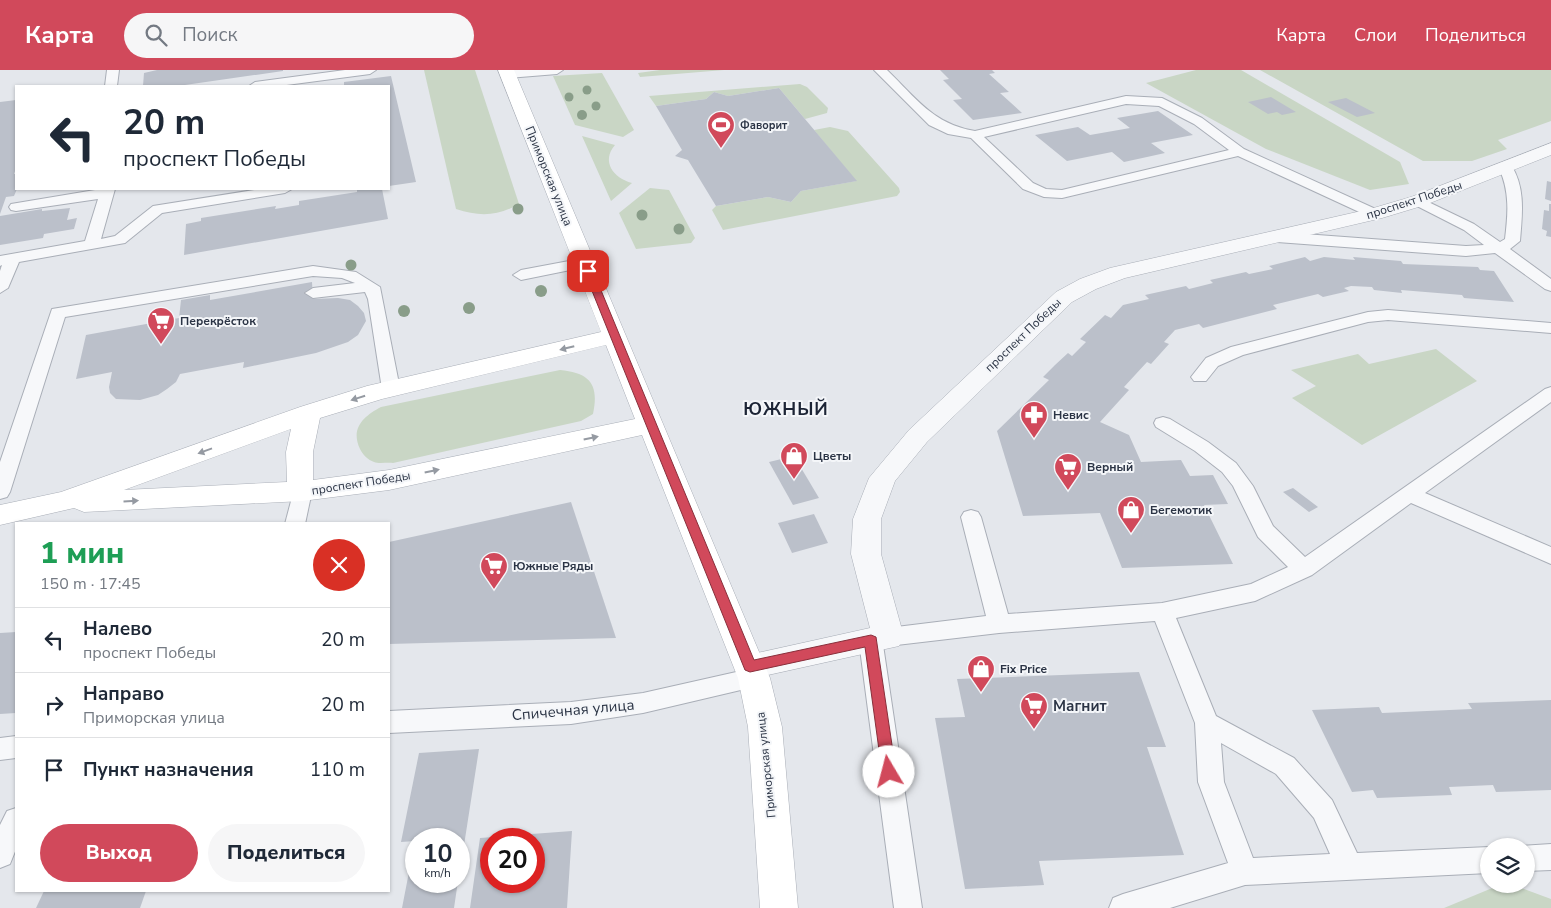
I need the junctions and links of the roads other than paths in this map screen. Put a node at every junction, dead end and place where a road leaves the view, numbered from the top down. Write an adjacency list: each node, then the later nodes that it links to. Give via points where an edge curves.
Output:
1 (113, 70): 7 (lane)
2 (370, 70): 6 (lane)
3 (557, 70): 5 (lane)
4 (880, 70): 9 (lane, via 934,122 953,131)
5 (507, 72): 24 (main road, Приморская улица)
6 (311, 78): 8 (lane)
7 (111, 85)
8 (262, 85)
9 (975, 135): 11 (lane, via 1126,100 1162,102 1198,121); 11 (lane, via 1028,186 1044,193 1062,194)
10 (1551, 148): 12 (street, проспект Победы)
11 (1239, 152): 19 (lane)
12 (1506, 168): 16 (street, проспект Победы); 22 (lane, via 1514,183 1516,213 1512,241)
13 (279, 190): 15 (lane)
14 (107, 191): 17 (lane); 21 (lane)
15 (240, 196): 18 (lane); 21 (lane, via 158,209 120,240)
16 (1418, 201): 19 (street, проспект Победы); 22 (lane, via 1470,227)
17 (16, 206)
18 (239, 212)
19 (1375, 214): 20 (street, проспект Победы)
20 (1277, 237): 22 (lane, via 1466,251); 49 (street, проспект Победы, via 1118,273 1064,297 918,436 883,478 867,519 866,554)
21 (92, 245): 23 (lane)
22 (1501, 248): 26 (lane)
23 (7, 260): 28 (lane)
24 (585, 263): 25 (lane); 31 (main road, Приморская улица)
25 (521, 275)
26 (1551, 286)
27 (372, 287): 29 (lane); 33 (lane); 38 (lane, via 341,272 313,271 58,313)
28 (0, 288)
29 (313, 293)
30 (1551, 328): 32 (lane, via 1388,315 1368,317 1237,351 1212,362)
31 (615, 336): 33 (main road, проспект Победы, one-way to 33); 37 (main road, Приморская улица)
32 (1200, 378)
33 (391, 389): 35 (main road, проспект Победы, one-way to 35)
34 (1551, 393): 40 (lane)
35 (309, 414): 39 (main road, via 298,454); 41 (main road, проспект Победы, one-way to 41)
36 (1164, 423): 46 (lane, via 1189,437 1234,472 1261,524 1276,544)
37 (651, 424): 39 (main road, проспект Победы, one-way to 37, via 389,480); 50 (main road, Приморская улица)
38 (0, 492)
39 (302, 492): 41 (main road, проспект Победы, one-way to 39); 44 (lane)
40 (1409, 494): 45 (lane); 46 (lane)
41 (65, 501): 42 (main road, проспект Победы)
42 (0, 515)
43 (971, 517): 48 (lane)
44 (295, 522)
45 (1551, 556)
46 (1304, 569): 47 (lane, via 1255,592)
47 (1162, 612): 48 (lane); 52 (lane)
48 (999, 624): 49 (lane)
49 (880, 639): 50 (street); 63 (lane)
50 (752, 672): 51 (lane, Спичечная улица, via 643,703 571,713); 62 (main road, Приморская улица, via 765,727)
51 (390, 722)
52 (1207, 723): 60 (lane, via 1286,766 1323,808); 61 (lane, via 1211,782)
53 (15, 747): 54 (lane)
54 (0, 749)
55 (15, 822): 56 (lane)
56 (0, 855)
57 (1551, 857): 58 (lane)
58 (1535, 858)
59 (1480, 860): 60 (lane)
60 (1349, 866): 61 (lane)
61 (1246, 872): 64 (lane)
62 (779, 908)
63 (908, 908)
64 (1123, 908)

